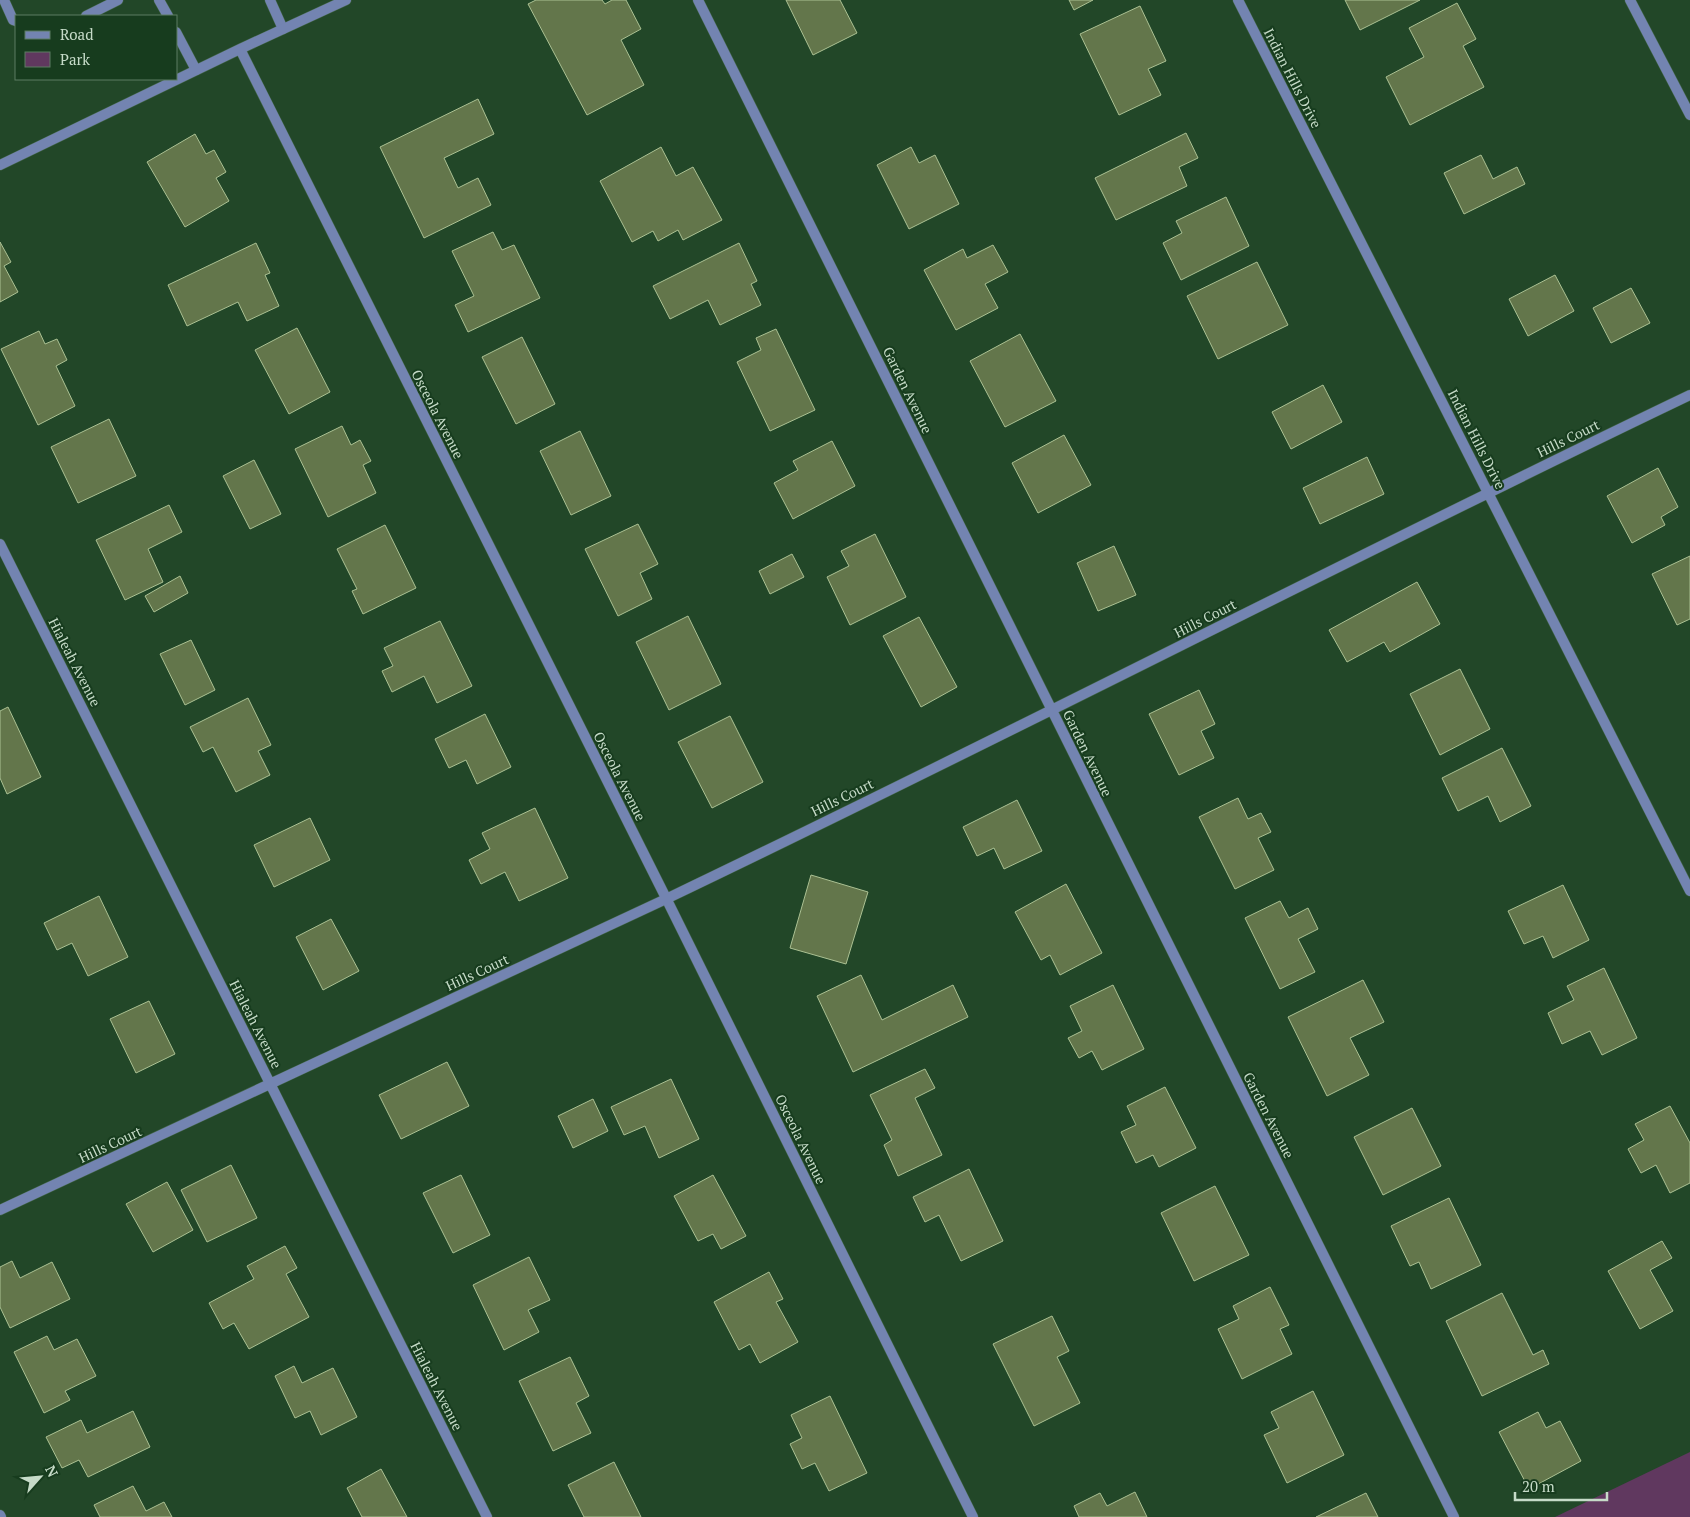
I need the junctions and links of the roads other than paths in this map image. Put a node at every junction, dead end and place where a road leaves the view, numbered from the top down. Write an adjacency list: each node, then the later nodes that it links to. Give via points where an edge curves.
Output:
1 (4, 0): 11 (street)
2 (118, 0): 9 (street)
3 (158, 0): 10 (street)
4 (270, 0): 12 (street)
5 (346, 0): 12 (street)
6 (698, 0): 23 (street, Garden Avenue)
7 (1238, 0): 21 (street, Indian Hills Drive)
8 (1630, 0): 18 (street)
9 (88, 15)
10 (167, 15)
11 (15, 21)
12 (283, 29): 14 (street)
13 (178, 36): 15 (street)
14 (240, 49): 15 (street); 25 (street, Osceola Avenue)
15 (196, 70): 16 (street)
16 (178, 79)
17 (175, 80): 19 (street)
18 (1690, 115)
19 (0, 165)
20 (1690, 395): 21 (street, Hills Court)
21 (1488, 492): 23 (street, Hills Court); 24 (street, Indian Hills Drive)
22 (0, 544): 26 (street, Hialeah Avenue)
23 (1052, 710): 25 (street, Hills Court); 30 (street, Garden Avenue)
24 (1690, 891)
25 (666, 898): 26 (street, Hills Court); 29 (street, Osceola Avenue)
26 (270, 1084): 27 (street, Hills Court); 28 (street, Hialeah Avenue)
27 (0, 1210)
28 (487, 1517)
29 (973, 1517)
30 (1454, 1517)

